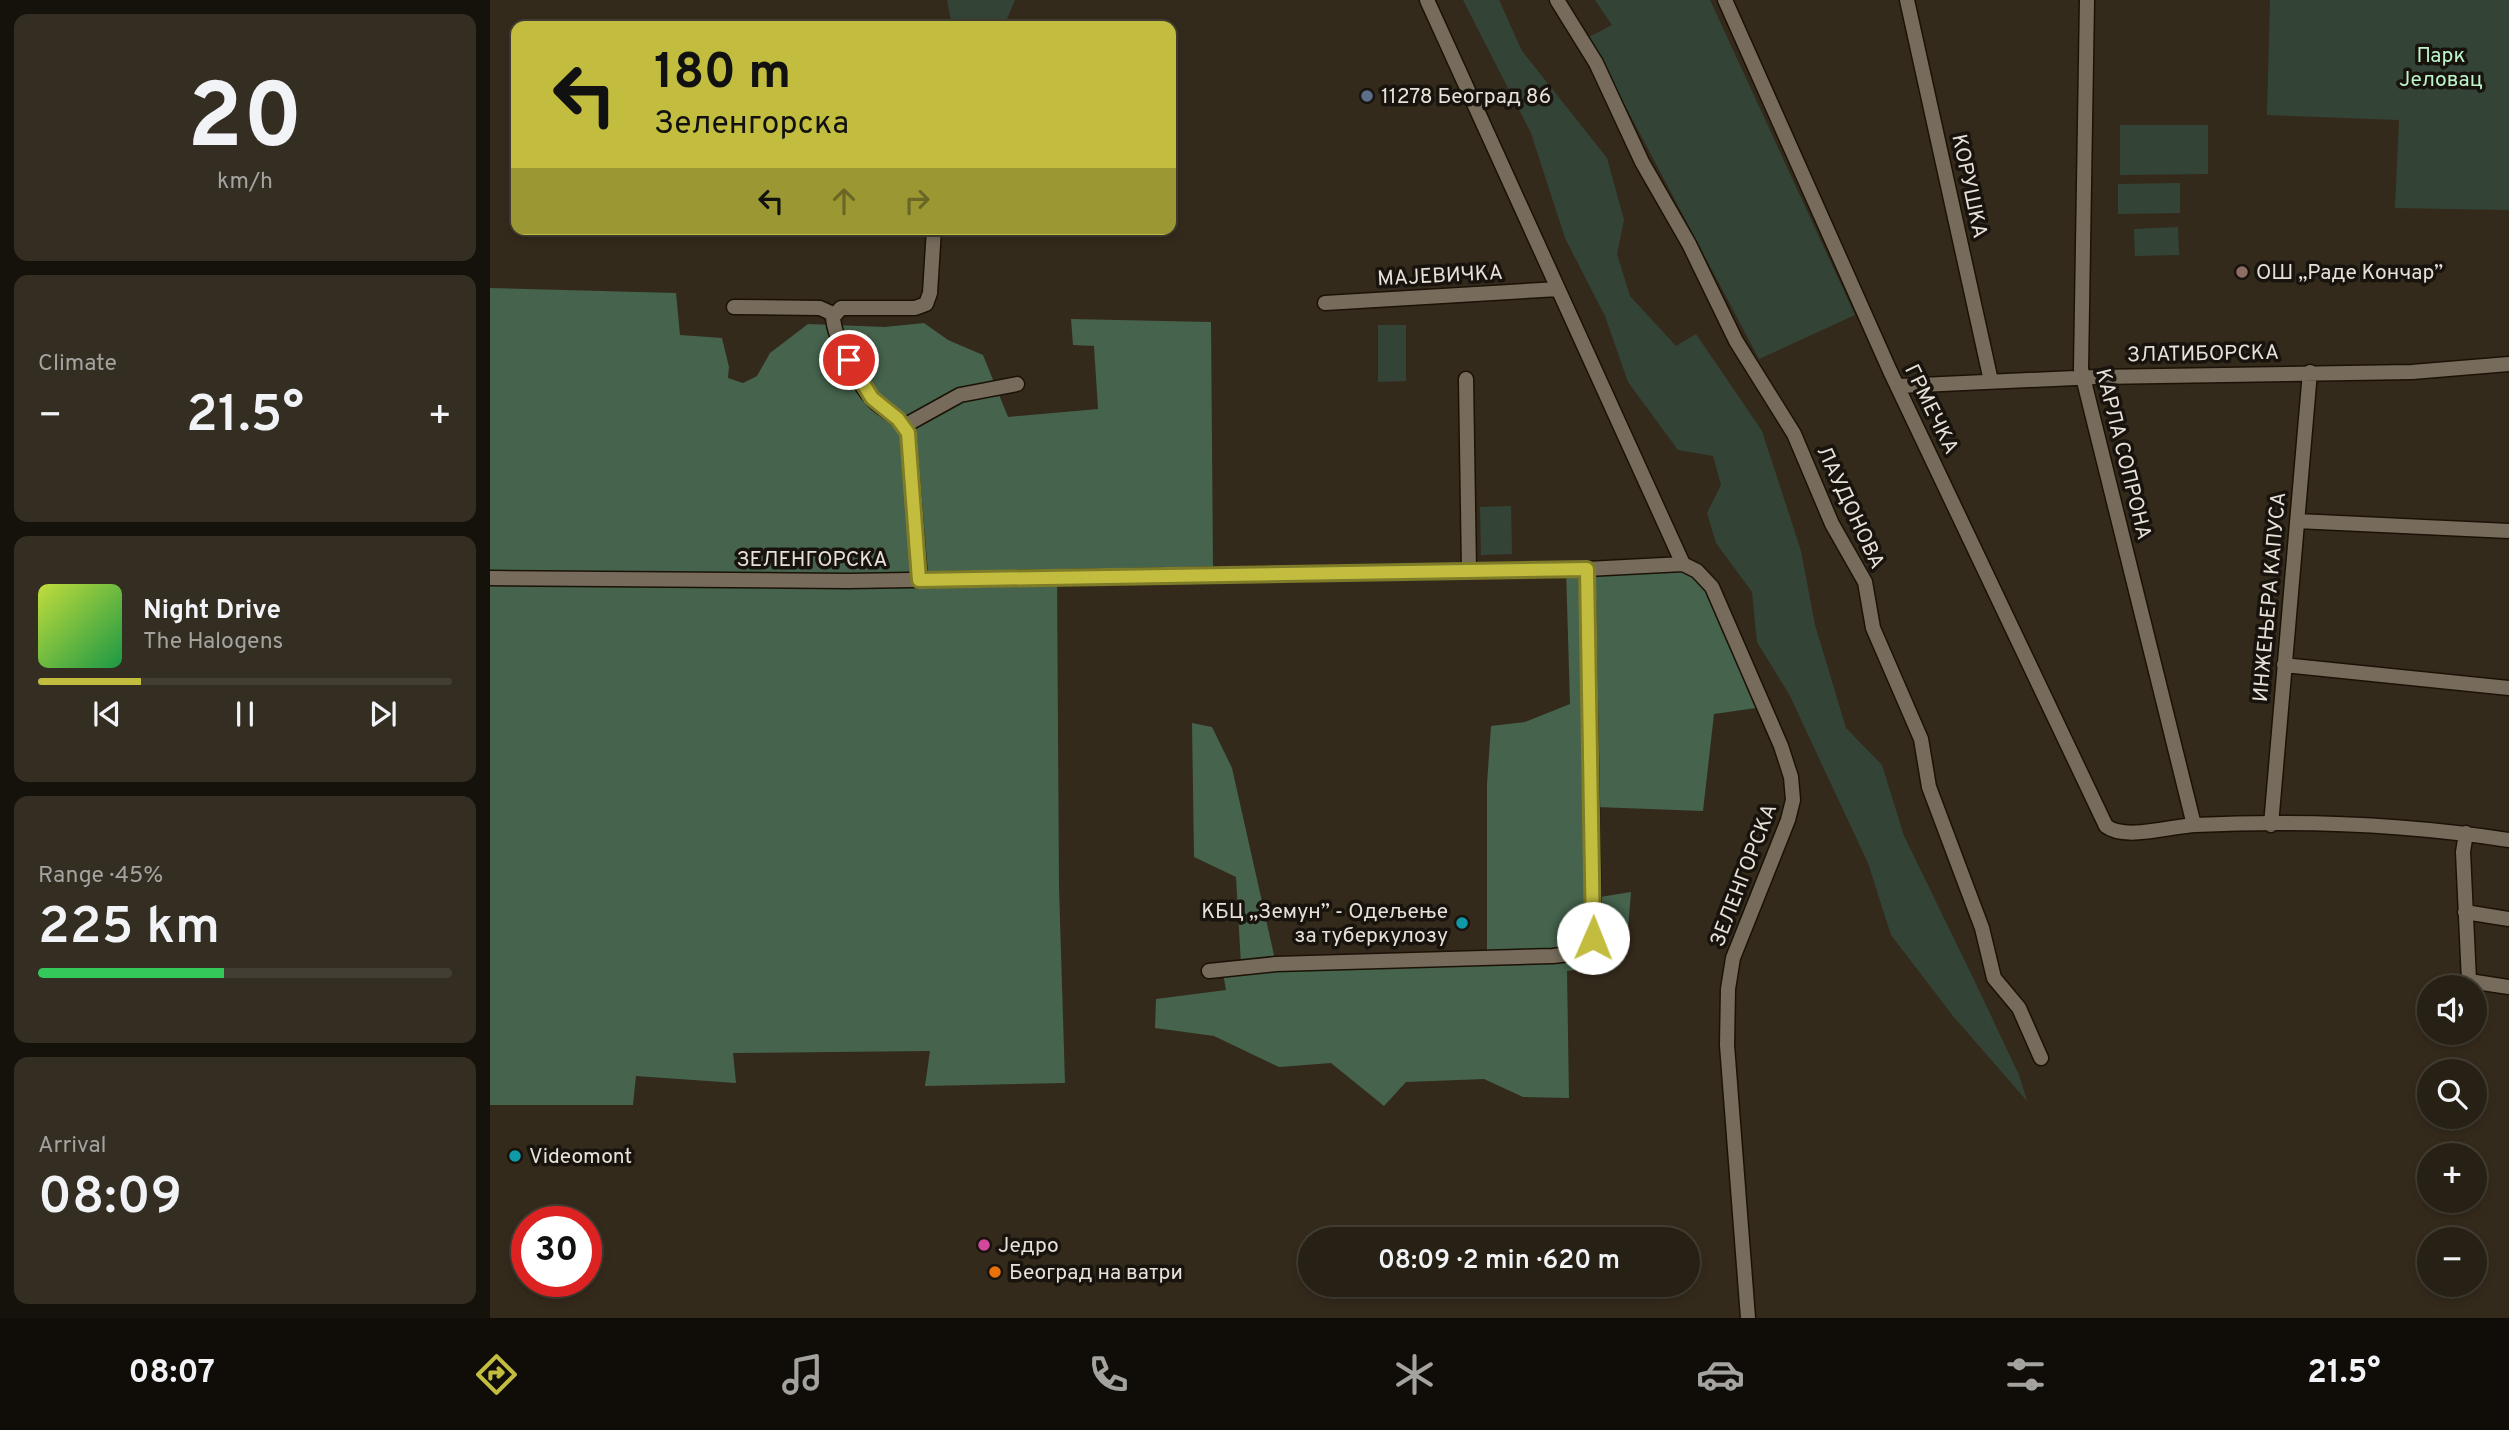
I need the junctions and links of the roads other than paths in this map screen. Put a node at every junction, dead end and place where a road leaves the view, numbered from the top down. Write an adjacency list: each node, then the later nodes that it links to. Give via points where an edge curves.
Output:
1 (1427, 0): 7 (street)
2 (1557, 0): 36 (street, ЛАУДОНОВА, via 1596,63 1736,341 1794,434 1832,524 1865,582 1873,628 1921,739 1929,786 1982,928 1994,978 2019,1008)
3 (1725, 0): 17 (street, ГРМЕЧКА)
4 (1907, 0): 15 (street, КОРУШКА)
5 (2087, 0): 13 (street, КАРЛА СОПРОНА)
6 (934, 235): 10 (street, via 926,303 915,308 841,308)
7 (1559, 289): 8 (street, МАЈЕВИЧКА); 21 (street)
8 (1325, 303)
9 (734, 307): 10 (street, via 820,308)
10 (833, 314): 18 (street, via 858,378 874,401)
11 (2509, 364): 12 (street, ЗЛАТИБОРСКА, via 2412,372)
12 (2310, 372): 13 (street, ЗЛАТИБОРСКА); 19 (street, ИНЖЕЊЕРА КАПУСА)
13 (2082, 377): 15 (street, ЗЛАТИБОРСКА); 28 (street, КАРЛА СОПРОНА)
14 (1466, 379): 23 (street)
15 (1992, 381): 17 (street, ЗЛАТИБОРСКА)
16 (1017, 383): 18 (street, via 960,395)
17 (1899, 386): 28 (street, ГРМЕЧКА, via 2102,819 2112,831 2127,833)
18 (904, 426): 25 (street, via 910,441)
19 (2297, 522): 20 (street); 26 (street, ИНЖЕЊЕРА КАПУСА)
20 (2509, 531)
21 (1683, 564): 22 (street, ЗЕЛЕНГОРСКА); 37 (street, ЗЕЛЕНГОРСКА, via 1697,570 1712,587 1726,616 1781,746 1793,800 1733,958 1728,989 1727,1045)
22 (1587, 569): 23 (street, ЗЕЛЕНГОРСКА); 34 (street, via 1594,927 1590,945 1578,953 1553,956 1264,964)
23 (1469, 570): 25 (street, ЗЕЛЕНГОРСКА)
24 (490, 578): 25 (street, ЗЕЛЕНГОРСКА)
25 (919, 580)
26 (2284, 665): 27 (street); 29 (street, ИНЖЕЊЕРА КАПУСА)
27 (2509, 688)
28 (2194, 825): 29 (street)
29 (2271, 825): 30 (street, via 2358,825)
30 (2466, 833): 31 (street); 32 (street)
31 (2509, 839)
32 (2465, 912): 33 (street); 35 (street, via 2469,981)
33 (2509, 919)
34 (1209, 971)
35 (2509, 987)
36 (2041, 1058)
37 (1748, 1318)

